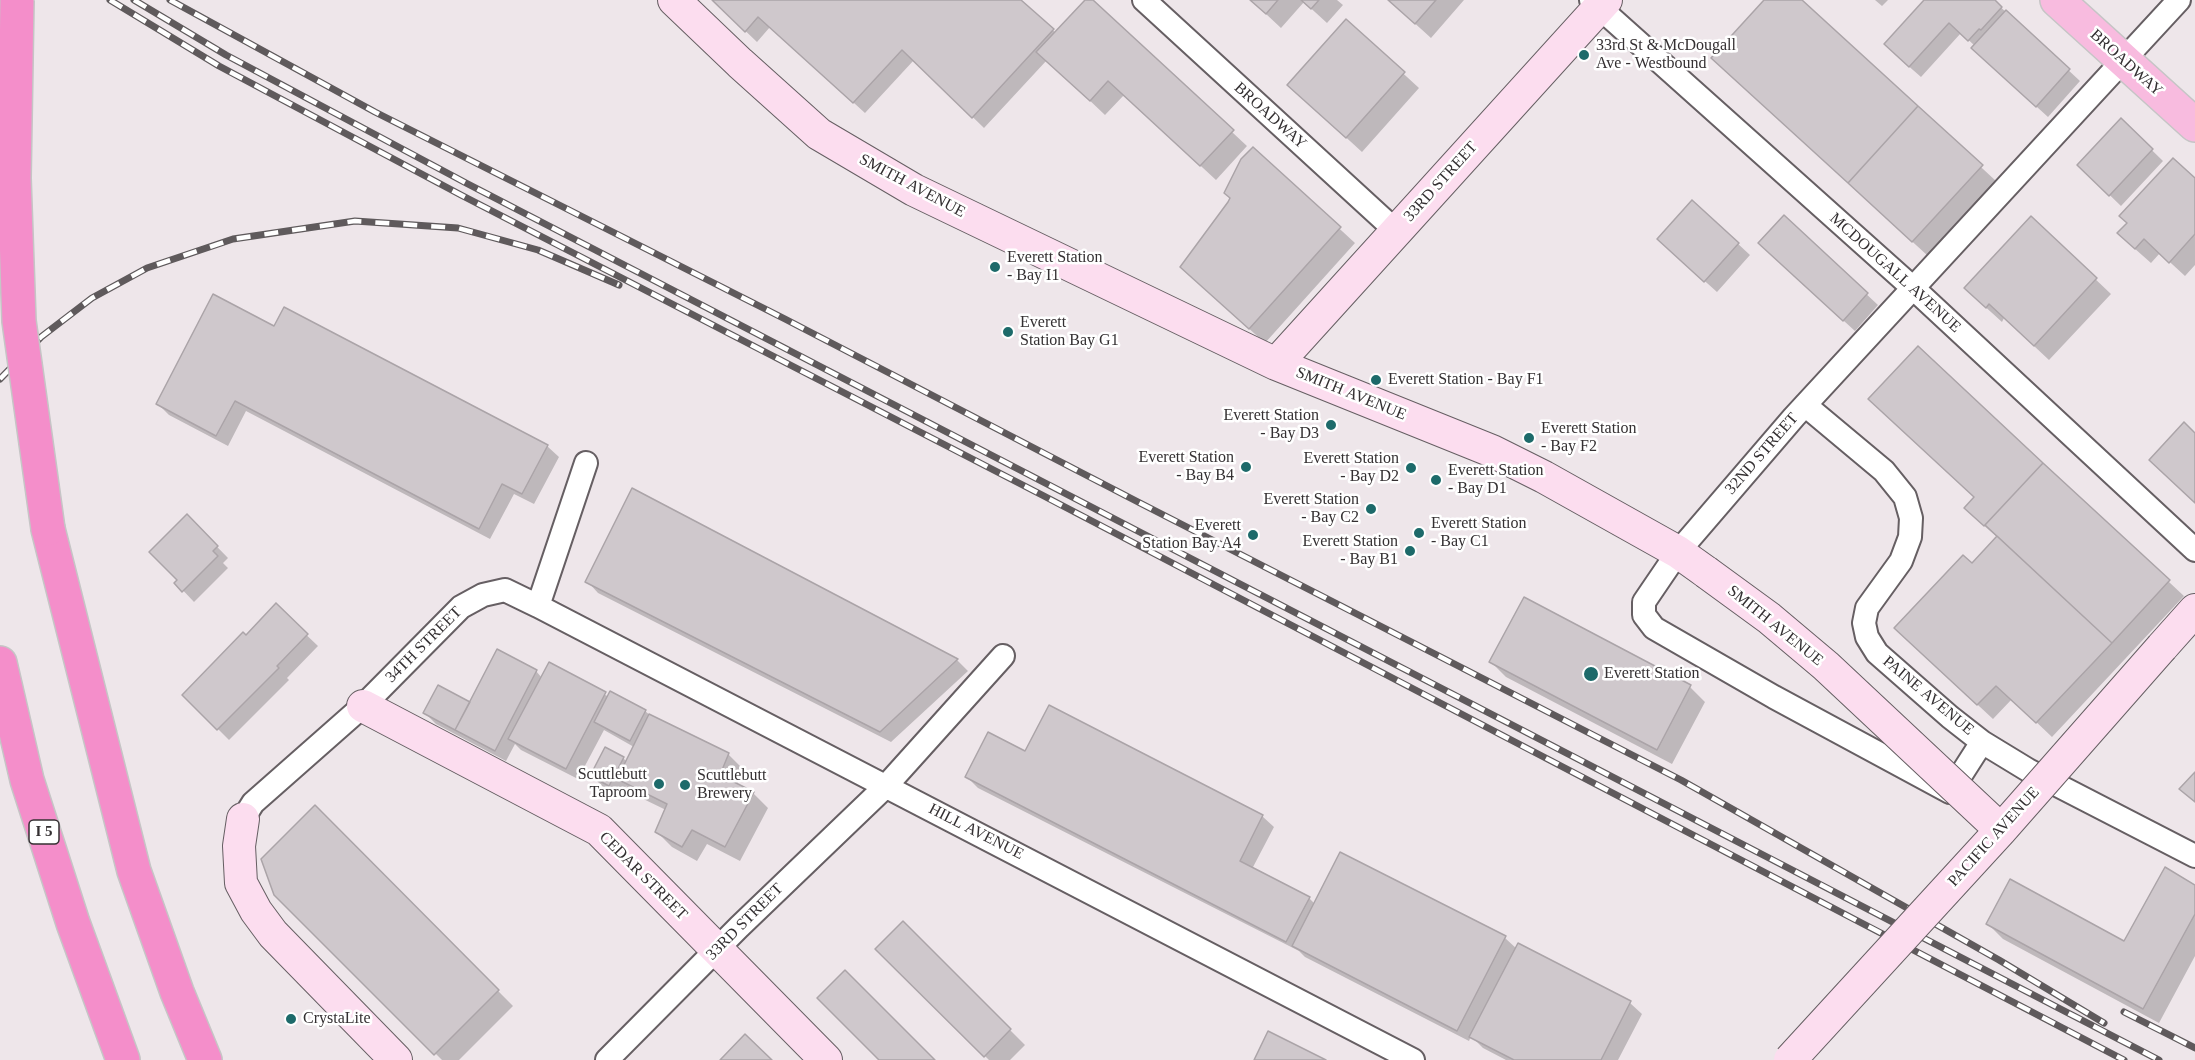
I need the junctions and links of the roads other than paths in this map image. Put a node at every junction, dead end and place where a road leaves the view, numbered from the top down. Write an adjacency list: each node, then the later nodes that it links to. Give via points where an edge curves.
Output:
1 (17, 0): 30 (highway, bridge, via 14,178 20,321 48,529 134,871)
2 (674, 0): 11 (street, SMITH AVENUE, via 819,134 914,190)
3 (1144, 0): 9 (street, BROADWAY)
4 (2057, 0): 7 (main road, BROADWAY)
5 (2179, 0): 7 (street, 32ND STREET)
6 (1599, 2): 9 (street, 33RD STREET); 10 (street, MCDOUGALL AVENUE)
7 (2124, 60): 8 (main road, BROADWAY); 10 (street, 32ND STREET)
8 (2195, 125)
9 (1396, 231): 11 (street, 33RD STREET)
10 (1913, 288): 12 (street, 32ND STREET); 14 (street, MCDOUGALL AVENUE)
11 (1276, 364): 15 (street, SMITH AVENUE, via 1492,451)
12 (1805, 405): 15 (street, 32ND STREET); 21 (street, PAINE AVENUE, via 1884,471 1905,497 1911,518 1910,537 1901,561 1867,608 1867,637 1877,653)
13 (586, 463): 16 (street)
14 (2195, 550)
15 (1678, 552): 21 (street, 32ND STREET, via 1644,603 1644,615 1654,628 1950,792); 24 (street, SMITH AVENUE, bridge, via 1826,666)
16 (538, 606): 20 (street, 34TH STREET, via 505,590 483,595 461,607); 22 (street, HILL AVENUE)
17 (2195, 610): 24 (street, PACIFIC AVENUE, bridge)
18 (1003, 657): 22 (street, 33RD STREET)
19 (0, 663): 27 (highway, I 5, via 27,780)
20 (363, 705): 23 (street, 34TH STREET, via 253,803); 26 (street, CEDAR STREET, via 599,831)
21 (1982, 742): 25 (street, PAINE AVENUE)
22 (886, 786): 26 (street, 33RD STREET); 34 (street, HILL AVENUE)
23 (243, 819): 31 (street, via 239,846 241,884 256,911 273,934)
24 (2001, 830): 35 (street, PACIFIC AVENUE, bridge)
25 (2195, 856)
26 (716, 950): 32 (street, 33RD STREET); 33 (street, CEDAR STREET)
27 (100, 998): 28 (highway); 29 (highway, I 5)
28 (106, 1060)
29 (123, 1060)
30 (205, 1060)
31 (396, 1060)
32 (607, 1060)
33 (826, 1060)
34 (1413, 1060)
35 (1790, 1060)

